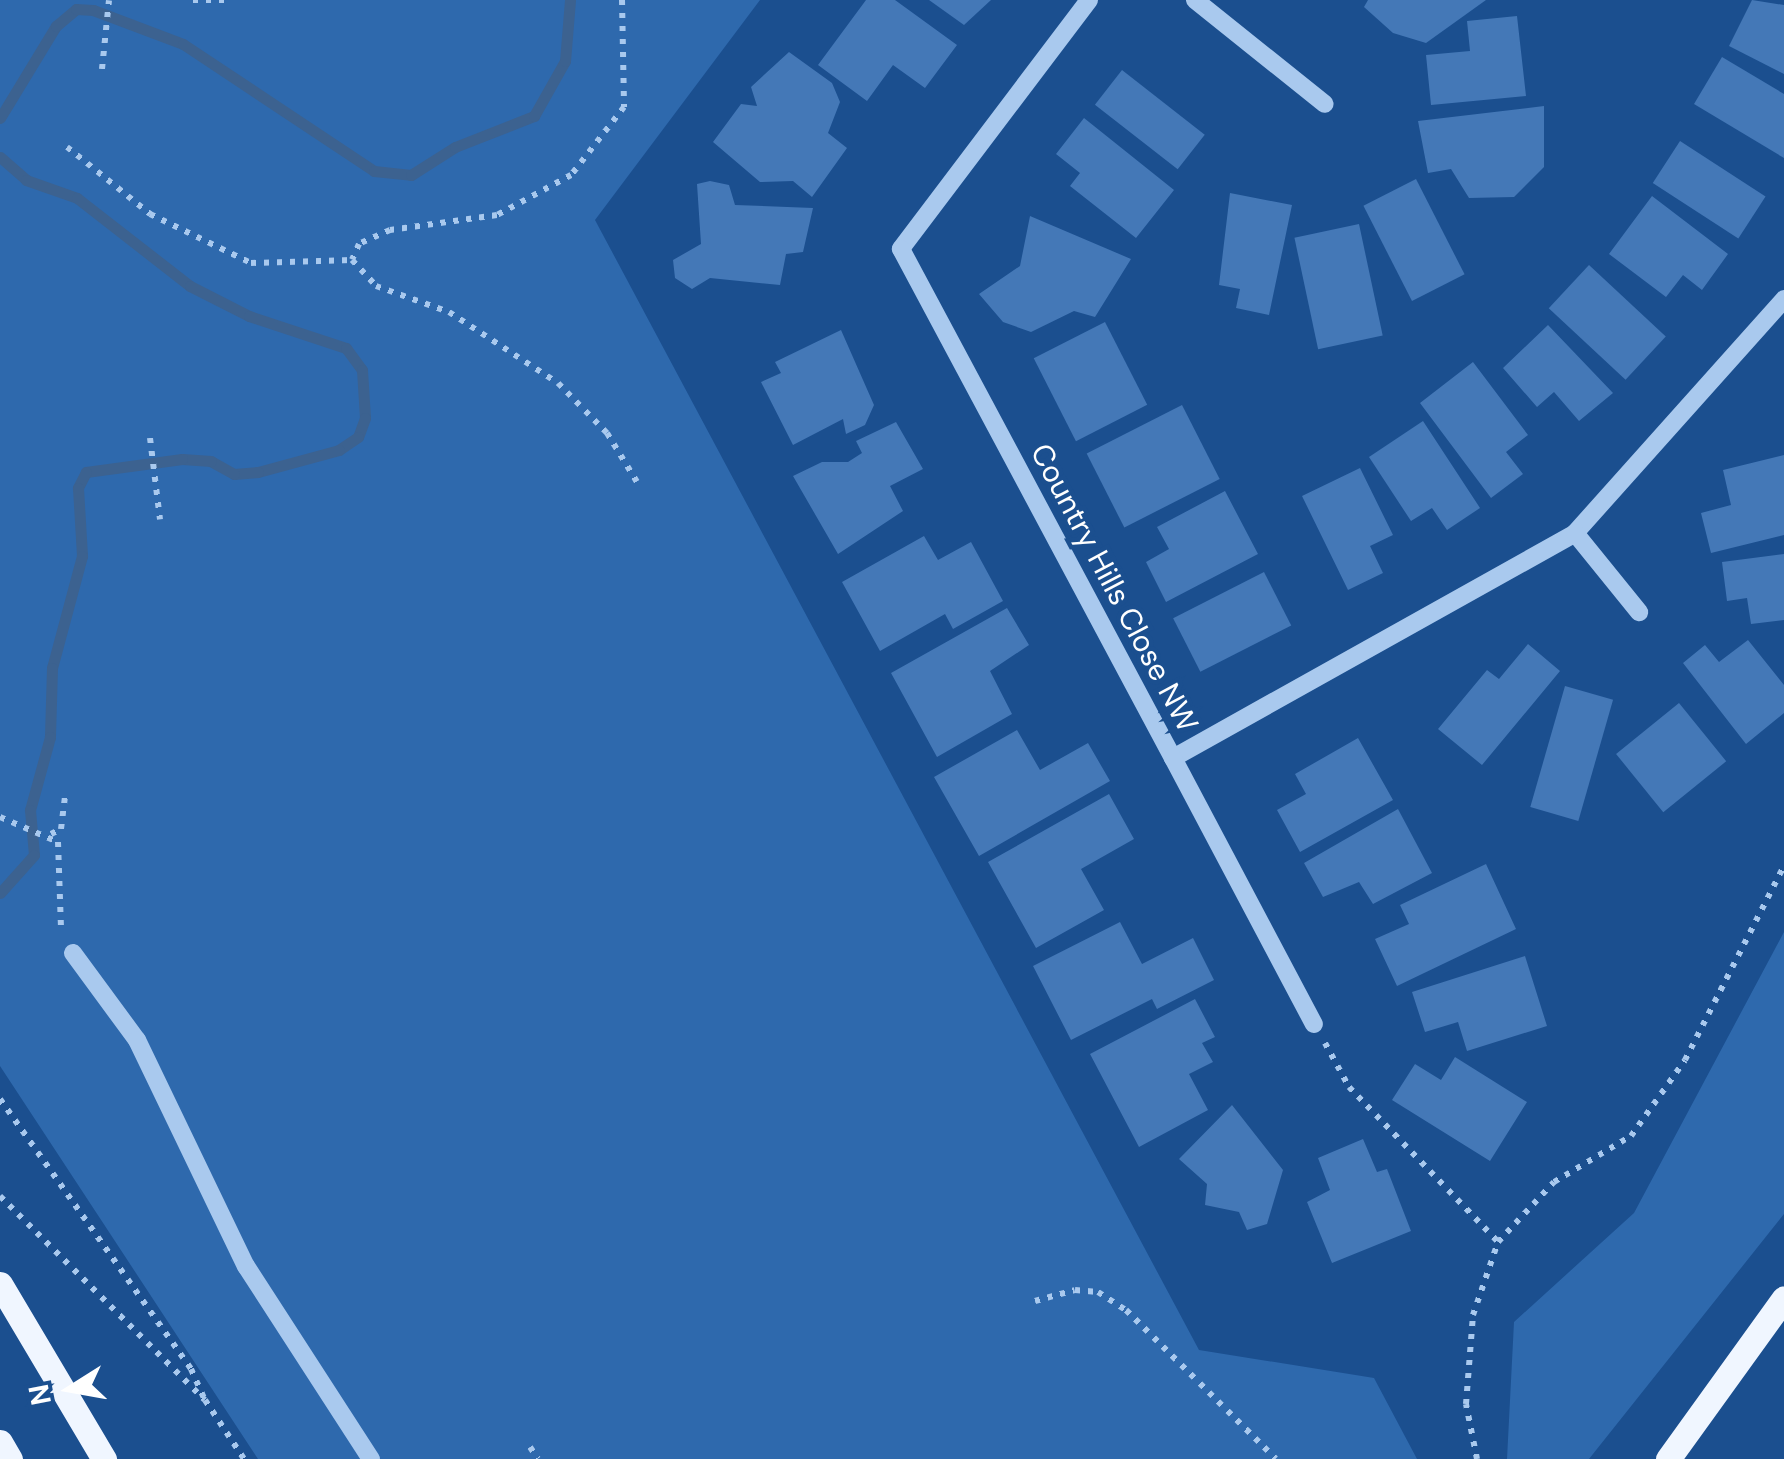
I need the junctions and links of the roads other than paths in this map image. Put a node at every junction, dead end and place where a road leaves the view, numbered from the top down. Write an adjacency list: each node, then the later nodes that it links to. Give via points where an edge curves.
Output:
1 (1090, 0): 7 (street, Country Hills Close NW, via 901,249)
2 (1195, 0): 3 (street)
3 (1325, 104)
4 (1784, 299): 5 (street, Country Hills Close NW)
5 (1575, 532): 6 (street); 7 (street, Country Hills Close NW)
6 (1639, 612)
7 (1174, 758): 9 (street)
8 (73, 952): 16 (street, via 137,1040 246,1266)
9 (1314, 1024)
10 (0, 1284): 15 (main road)
11 (1784, 1298): 12 (main road)
12 (1715, 1396): 17 (main road); 18 (main road)
13 (0, 1442): 14 (main road)
14 (10, 1459)
15 (104, 1459)
16 (372, 1459)
17 (1659, 1459)
18 (1668, 1459)

